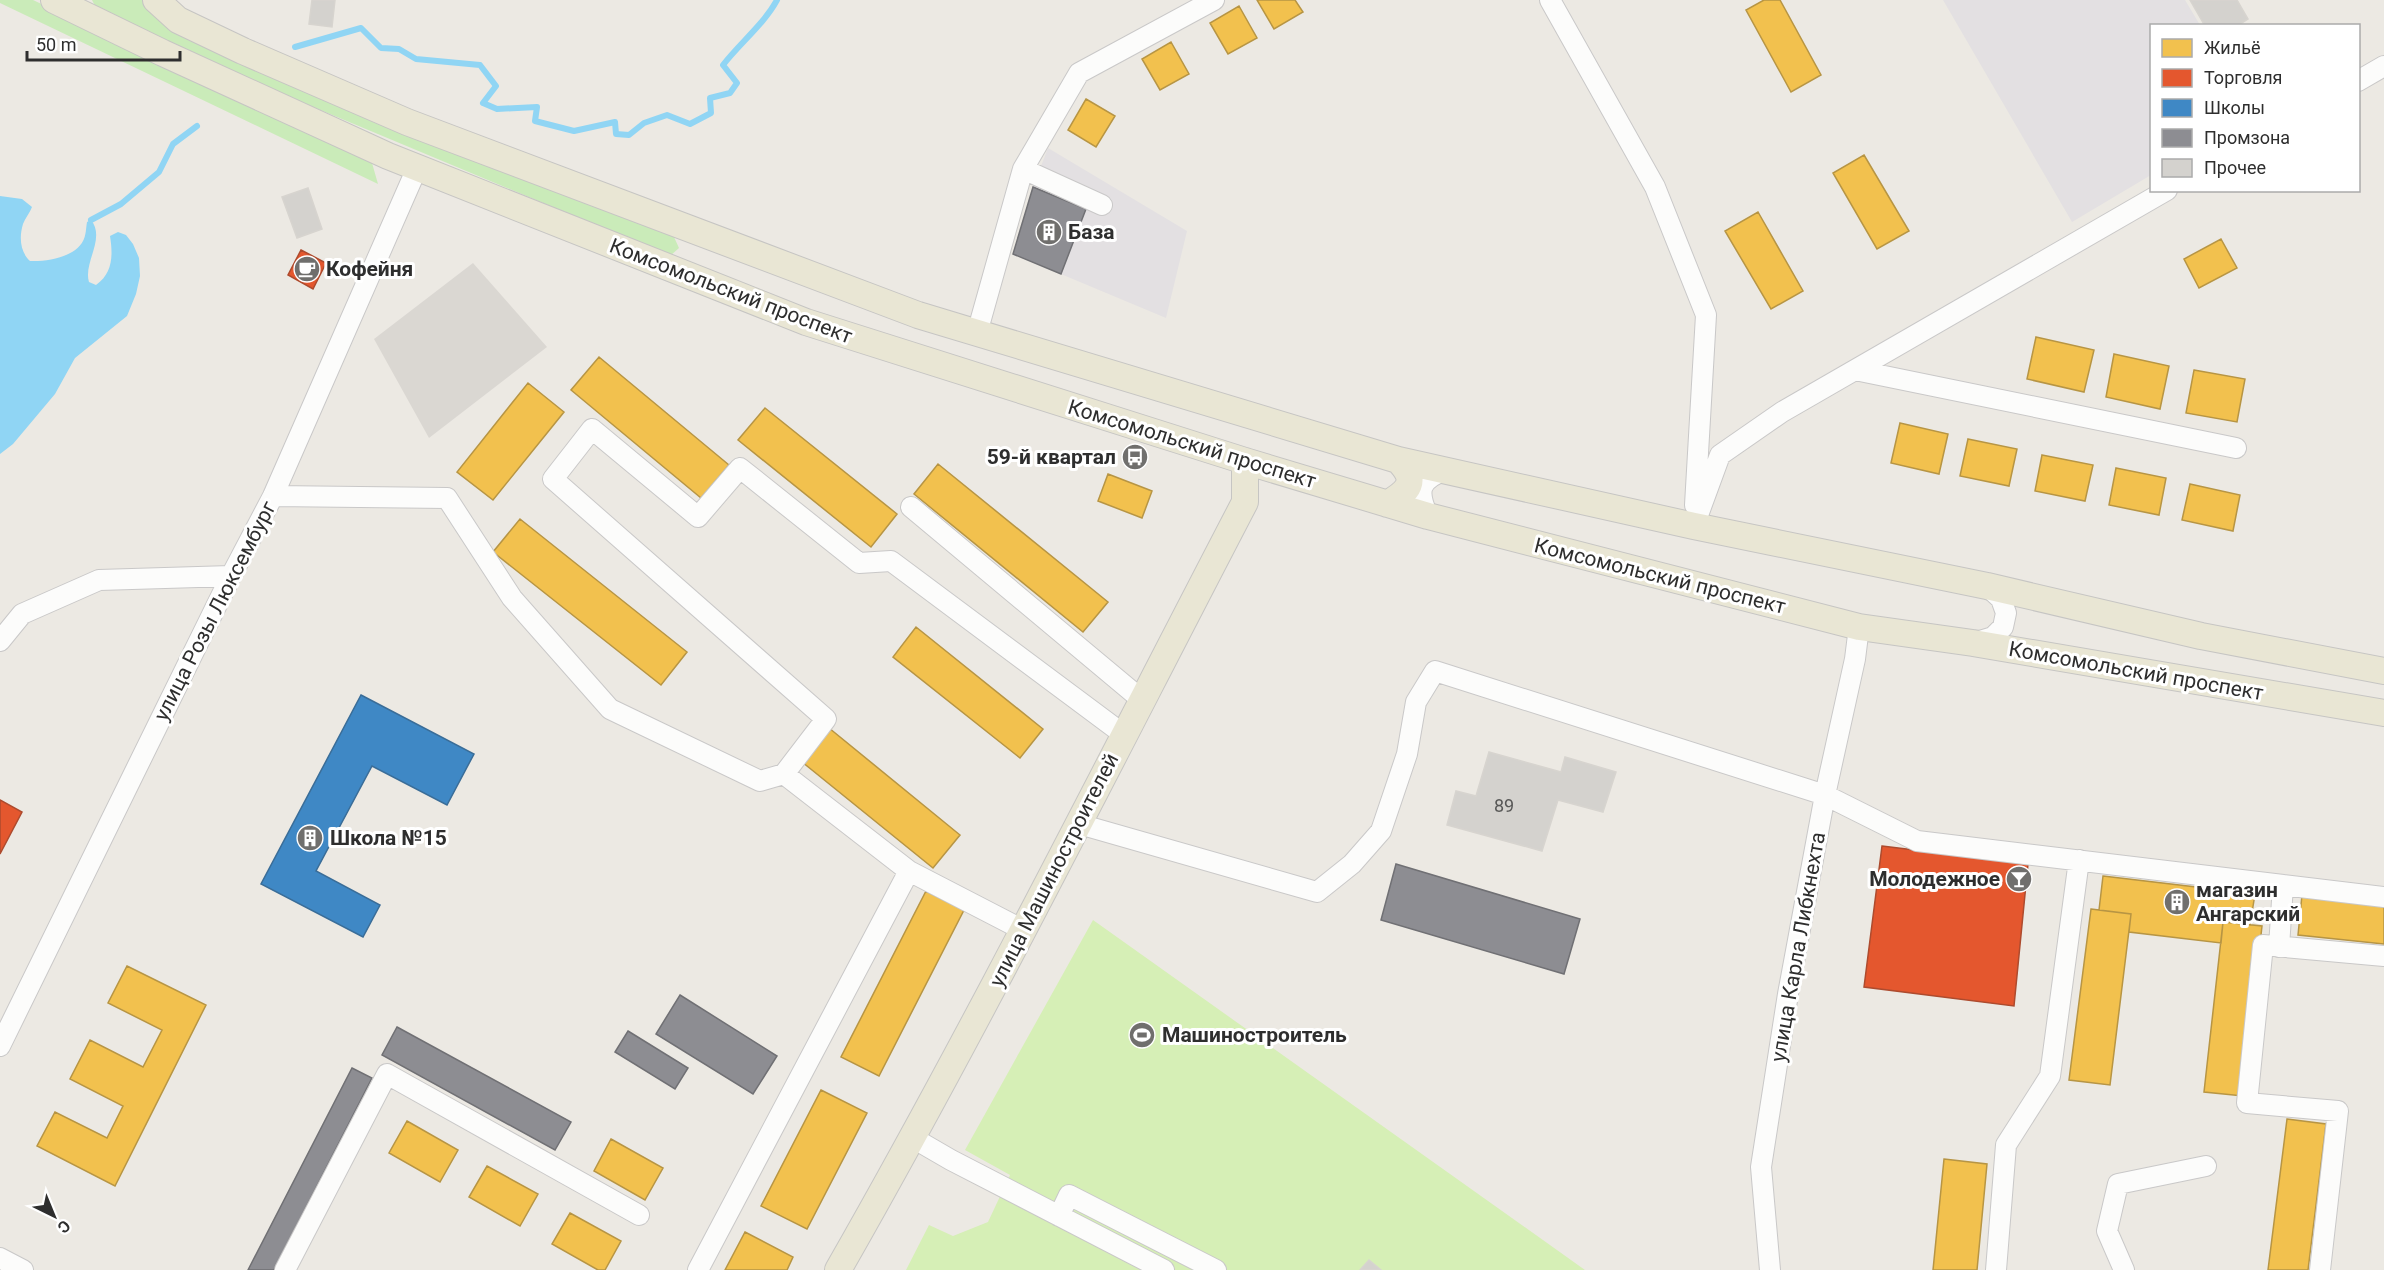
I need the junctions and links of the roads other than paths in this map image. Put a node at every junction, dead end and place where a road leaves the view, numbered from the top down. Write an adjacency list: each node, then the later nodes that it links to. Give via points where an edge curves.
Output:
1 (55, 0): 7 (main road, Комсомольский проспект)
2 (156, 0): 11 (main road, Комсомольский проспект, via 178,20 407,122)
3 (1214, 0): 8 (street, via 1079,73)
4 (1550, 0): 23 (street, via 1655,187 1707,315)
5 (2384, 66): 6 (street)
6 (2360, 80)
7 (417, 168): 12 (main road, Комсомольский проспект); 19 (street, улица Розы Люксембург)
8 (1023, 169): 10 (street); 13 (street)
9 (2164, 192): 14 (street)
10 (1102, 205)
11 (708, 236): 12 (main road, via 686,256 685,269); 13 (main road, Комсомольский проспект, via 918,315)
12 (691, 277): 17 (main road, Комсомольский проспект, via 806,322)
13 (977, 333): 16 (main road, Комсомольский проспект)
14 (1855, 370): 15 (street); 23 (street, via 1782,412 1720,455)
15 (2236, 448)
16 (1398, 460): 18 (main road, Комсомольский проспект); 20 (main road, via 1408,471 1408,488)
17 (1245, 461): 20 (main road, Комсомольский проспект); 30 (main road, улица Машиностроителей, via 1245,502)
18 (1445, 470): 22 (street, via 1429,476 1422,486); 23 (main road, Комсомольский проспект)
19 (273, 496): 24 (street, улица Розы Люксембург); 33 (street, via 447,498 512,598 610,710 760,781)
20 (1387, 504): 22 (main road, Комсомольский проспект)
21 (911, 507): 30 (street)
22 (1428, 516): 26 (main road, Комсомольский проспект)
23 (1694, 526): 25 (main road, Комсомольский проспект)
24 (231, 576): 27 (street, via 99,580 22,614); 43 (street, улица Розы Люксембург)
25 (1987, 586): 28 (street, via 2001,598 2006,613 2003,627 1993,637); 29 (main road, Комсомольский проспект, via 2200,636)
26 (1859, 627): 28 (main road, Комсомольский проспект); 34 (street, улица Карла Либкнехта)
27 (0, 641)
28 (1973, 643): 31 (main road, Комсомольский проспект)
29 (2384, 671)
30 (1142, 700): 32 (main road, улица Машиностроителей)
31 (2384, 713)
32 (1123, 734): 33 (street, via 891,561 859,563 740,468 698,516 592,429 553,479 826,719); 35 (main road, улица Машиностроителей)
33 (784, 774): 37 (street)
34 (1825, 795): 35 (street, via 1435,671 1416,702 1407,754 1381,831 1352,864 1317,892); 36 (street, via 1917,841); 55 (street, улица Карла Либкнехта, via 1761,1167)
35 (1079, 824): 40 (main road, улица Машиностроителей)
36 (2079, 861): 38 (street); 56 (street, via 2050,1076 2006,1145)
37 (909, 871): 40 (street); 51 (street)
38 (2283, 885): 39 (street); 41 (street)
39 (2384, 897)
40 (1024, 930): 44 (main road, улица Машиностроителей)
41 (2279, 946): 42 (street); 58 (street, via 2264,945 2247,1103 2338,1111)
42 (2384, 956)
43 (0, 1046)
44 (913, 1138): 47 (street); 52 (main road, улица Машиностроителей)
45 (2206, 1166): 57 (street, via 2118,1185 2107,1231)
46 (639, 1215): 50 (street, via 387,1074)
47 (1059, 1216): 53 (street); 54 (street, via 1069,1195)
48 (0, 1258): 49 (street)
49 (23, 1270)
50 (285, 1270)
51 (698, 1270)
52 (838, 1270)
53 (1164, 1270)
54 (1216, 1270)
55 (1770, 1270)
56 (1996, 1270)
57 (2124, 1270)
58 (2320, 1270)

